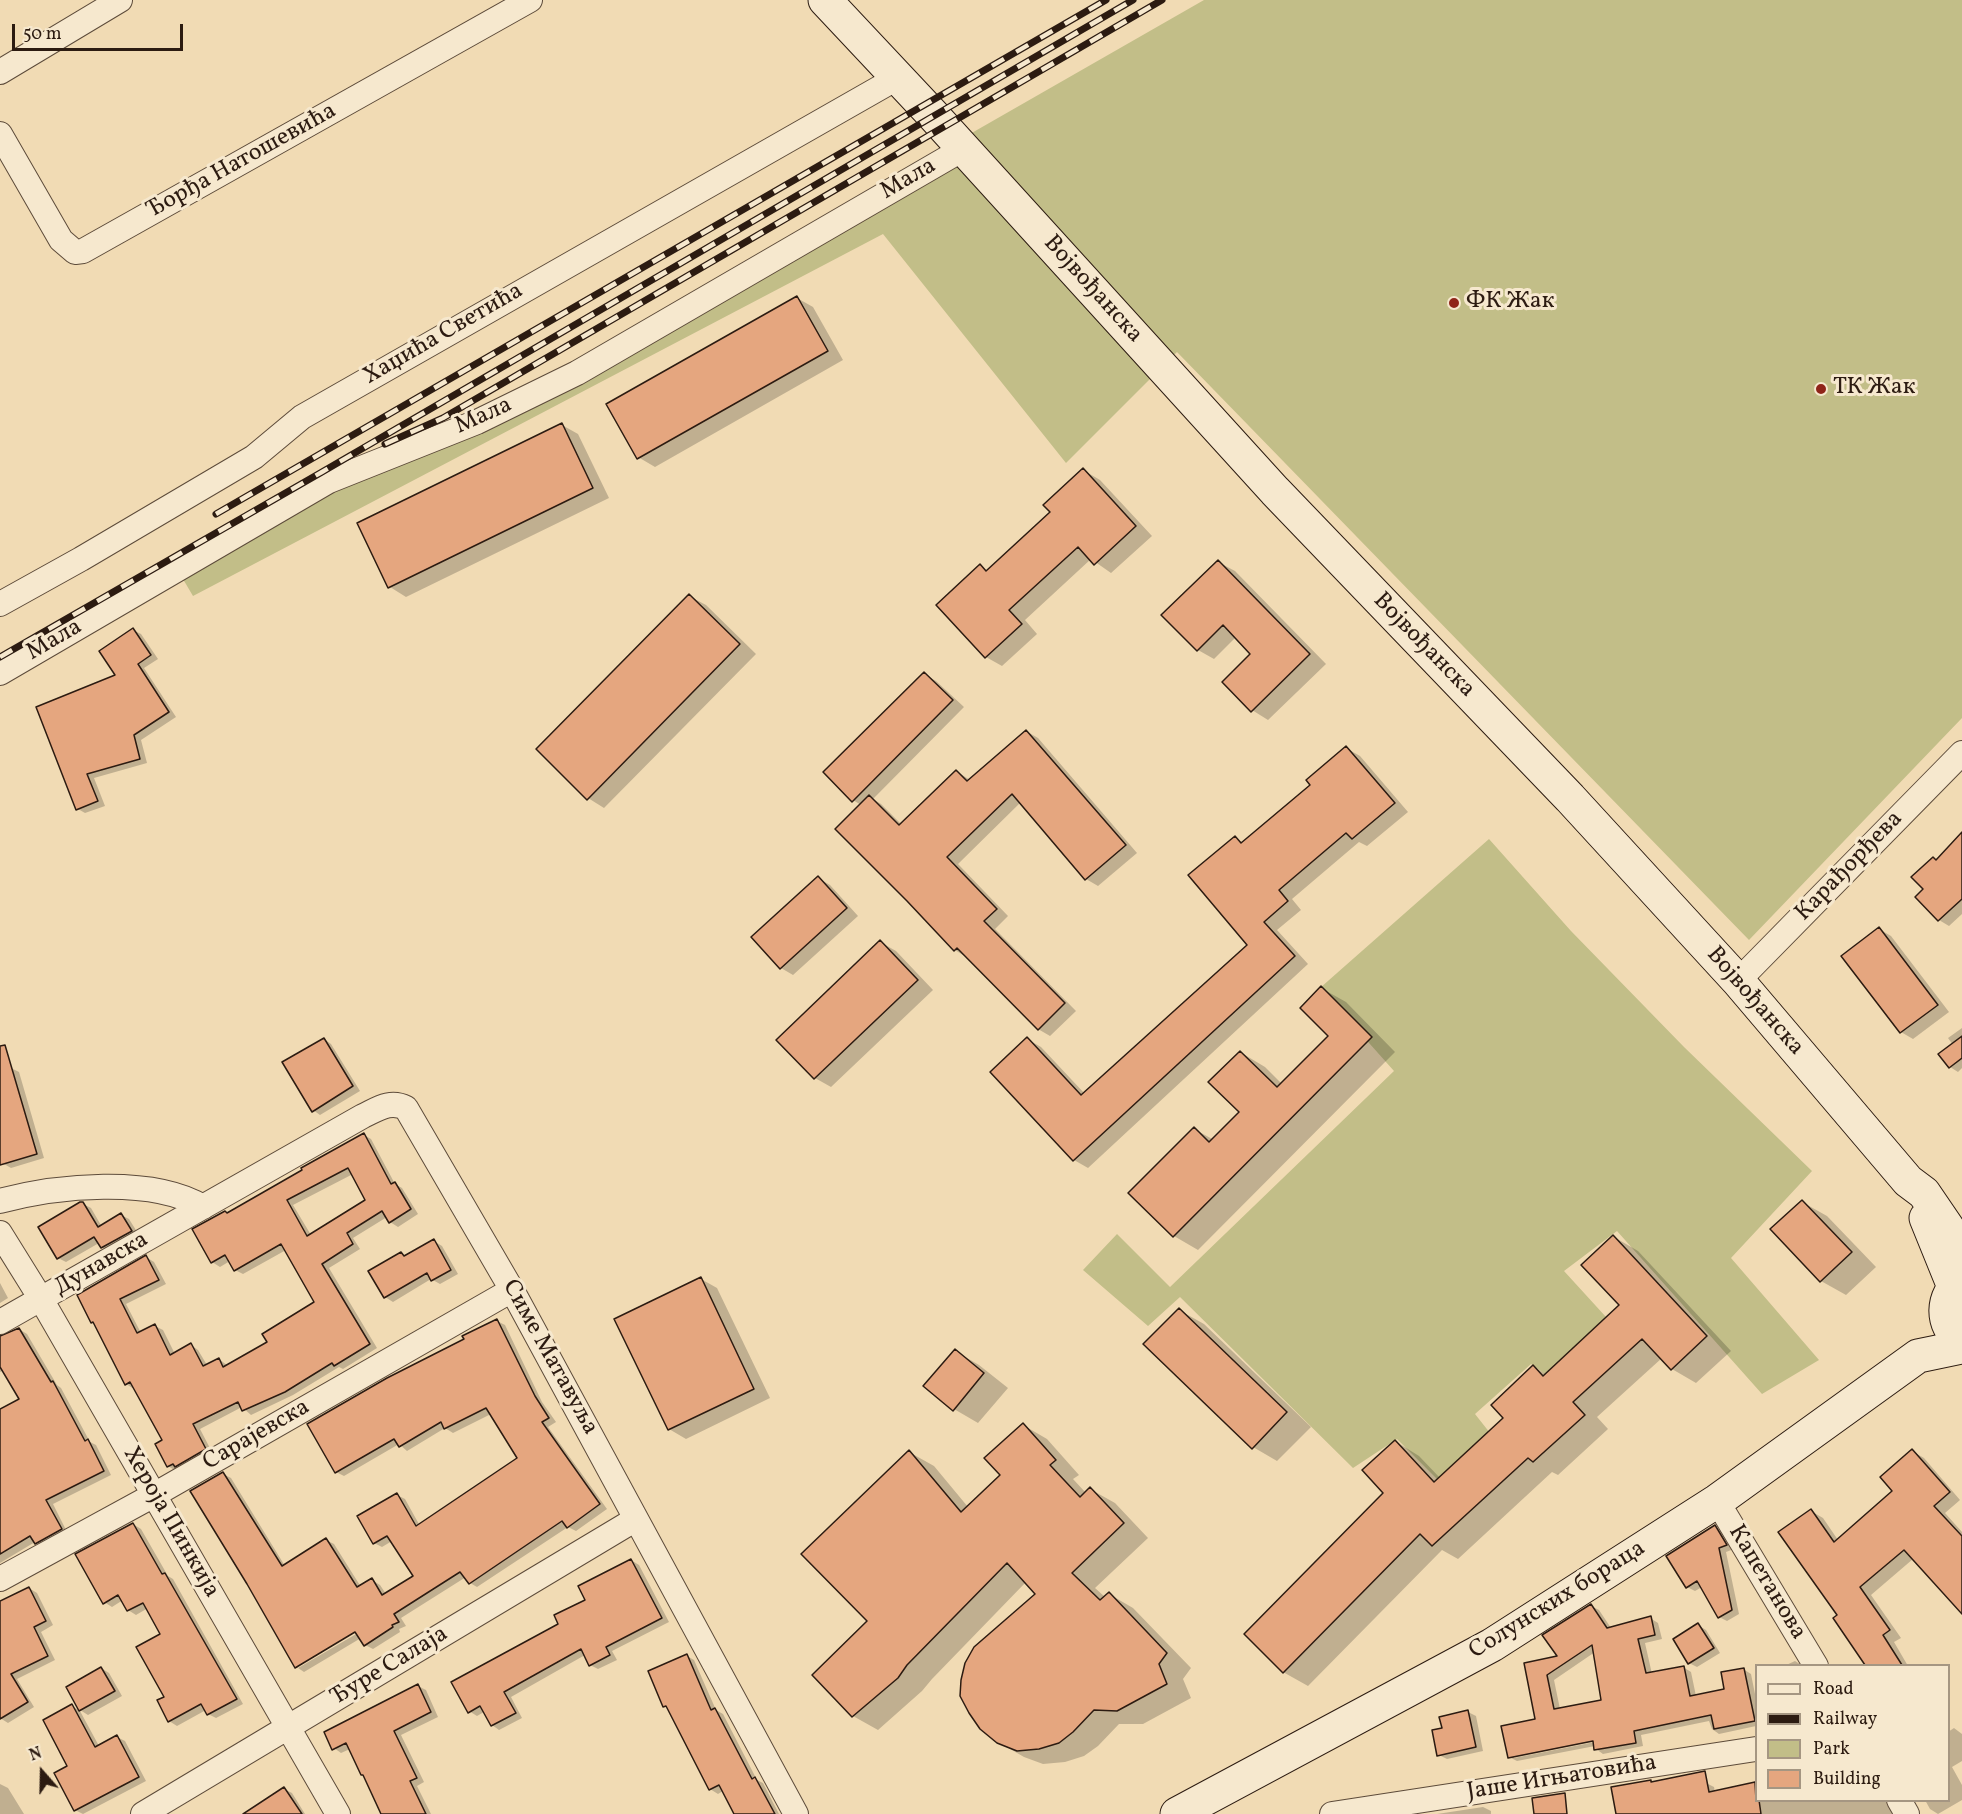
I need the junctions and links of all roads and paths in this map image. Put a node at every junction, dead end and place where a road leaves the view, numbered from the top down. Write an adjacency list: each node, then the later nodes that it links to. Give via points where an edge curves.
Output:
1 (120, 0): 4 (street)
2 (530, 0): 6 (street, Ђорђа Натошевића, via 83,251 75,252 61,240)
3 (825, 0): 5 (street, Војвођанска)
4 (0, 72)
5 (897, 78): 7 (street, Војвођанска); 8 (street, Хаџића Светића, via 302,417 254,457)
6 (0, 134)
7 (963, 149): 9 (street, Мала, via 577,373 477,422 329,481); 11 (street, Војвођанска, via 1275,491 1570,798)
8 (0, 604)
9 (0, 673)
10 (1962, 753): 11 (street, Карађорђева)
11 (1738, 981): 12 (street, Војвођанска)
12 (1908, 1181): 16 (street, Војвођанска, via 1924,1193); 18 (street, Војвођанска)
13 (0, 1201): 14 (street, via 40,1192 151,1189 189,1198)
14 (203, 1207): 17 (street, Симе Матавуља, via 363,1116 384,1106 399,1105 406,1108); 19 (street, Дунавска)
15 (0, 1233): 19 (street, Хероја Пинкија)
16 (1962, 1249)
17 (512, 1290): 24 (street, Сарајевска); 26 (street, Симе Матавуља)
18 (1954, 1292): 21 (street, Војвођанска, via 1947,1321); 23 (street, Солунских бораца)
19 (41, 1299): 20 (street, Дунавска); 24 (street, Хероја Пинкија)
20 (0, 1322)
21 (1962, 1341)
22 (1962, 1347): 23 (street, Солунских бораца)
23 (1918, 1356): 25 (street, Солунских бораца)
24 (154, 1496): 27 (street, Сарајевска); 29 (street, Хероја Пинкија)
25 (1717, 1501): 28 (street, Капетанова); 34 (street, Солунских бораца, via 1492,1645)
26 (636, 1519): 29 (street, Ђуре Салаја); 33 (street, Симе Матавуља)
27 (0, 1579)
28 (1815, 1664)
29 (288, 1728): 31 (street, Ђуре Салаја); 32 (street, Хероја Пинкија)
30 (1755, 1749): 35 (street, Јаше Игњатовића)
31 (143, 1814)
32 (338, 1814)
33 (796, 1814)
34 (1177, 1814)
35 (1332, 1814)

